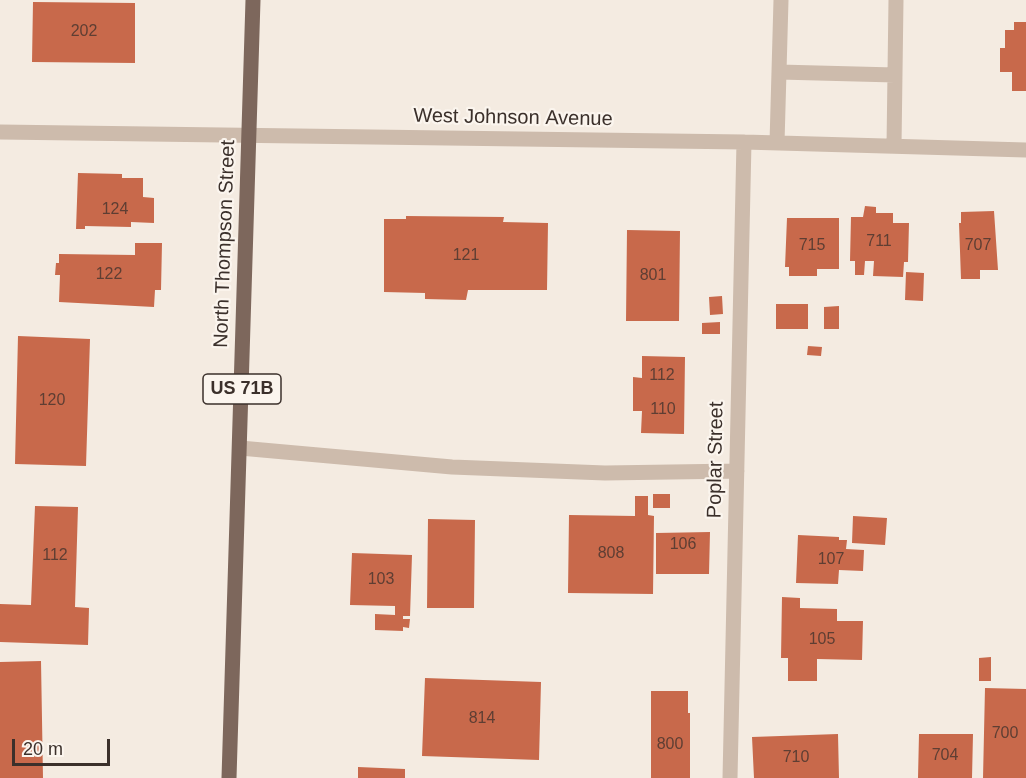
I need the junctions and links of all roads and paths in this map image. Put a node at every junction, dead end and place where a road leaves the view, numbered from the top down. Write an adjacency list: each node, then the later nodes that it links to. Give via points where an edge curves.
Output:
1 (253, 0): 7 (main road, North Thompson Street / US 71B)
2 (781, 0): 4 (street)
3 (896, 0): 5 (street)
4 (779, 72): 5 (street); 9 (street)
5 (895, 75): 10 (street)
6 (0, 132): 7 (street, West Johnson Avenue)
7 (250, 136): 8 (street, West Johnson Avenue); 12 (main road, North Thompson Street / US 71B)
8 (744, 142): 9 (street, West Johnson Avenue); 13 (street, Poplar Street)
9 (777, 143): 10 (street, West Johnson Avenue)
10 (894, 146): 11 (street, West Johnson Avenue)
11 (1026, 150)
12 (240, 448): 13 (street, via 452,467 605,473); 14 (main road, North Thompson Street / US 71B)
13 (737, 471): 15 (street, Poplar Street)
14 (229, 778)
15 (730, 778)

